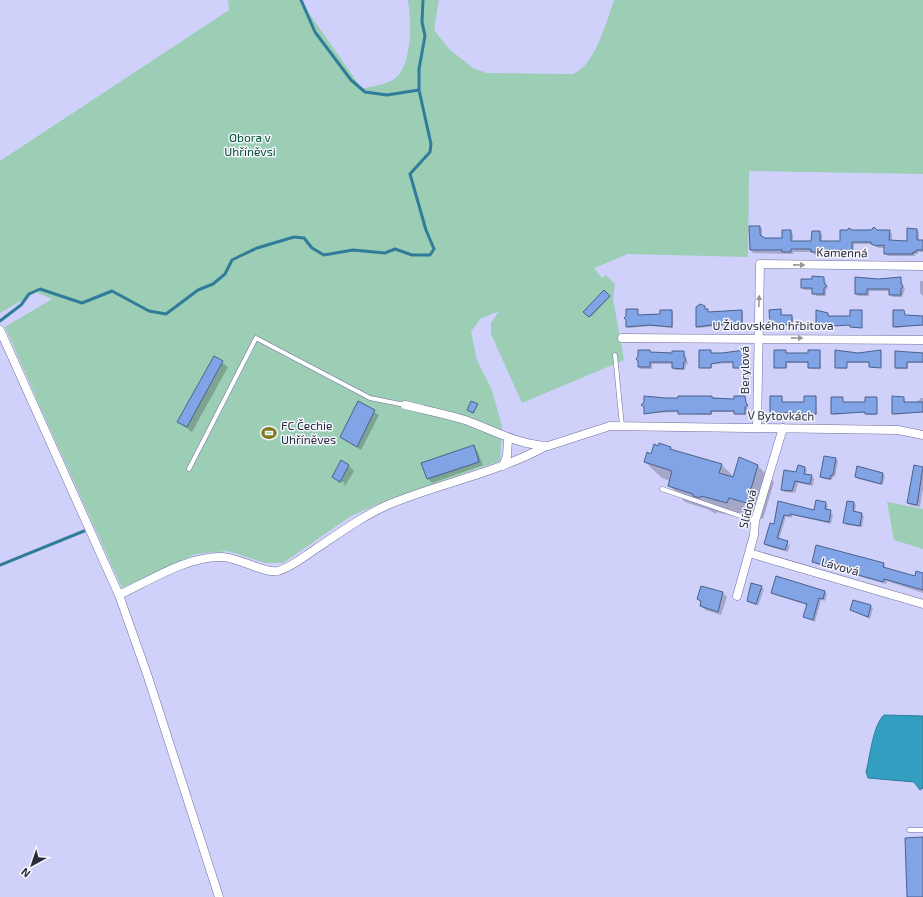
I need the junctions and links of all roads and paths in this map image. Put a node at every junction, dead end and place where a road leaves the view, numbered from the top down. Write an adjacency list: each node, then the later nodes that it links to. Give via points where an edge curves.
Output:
1 (760, 264): 2 (street, Kamenná, one-way to 2); 5 (street, Berylová, one-way to 1)
2 (923, 266)
3 (0, 331): 20 (street)
4 (622, 338): 5 (street, U Židovského hřbitova)
5 (758, 338): 6 (street, U Židovského hřbitova, one-way to 6); 10 (street, Berylová)
6 (923, 340)
7 (615, 355): 9 (lane)
8 (405, 405): 13 (street, via 463,420); 16 (lane, via 370,398 256,338)
9 (622, 426): 10 (street, V Bytovkách); 14 (street, V Bytovkách, via 610,426)
10 (757, 428): 11 (street, V Bytovkách)
11 (783, 428): 12 (street, V Bytovkách, via 898,430); 18 (street, Slídová)
12 (923, 435)
13 (508, 439): 14 (street); 15 (street, via 507,456)
14 (548, 446): 15 (street, V Bytovkách)
15 (503, 466): 20 (street, V Bytovkách, via 390,504 356,521 291,565 277,571 264,570 240,560 211,558 192,561)
16 (189, 469)
17 (662, 489): 18 (lane)
18 (755, 521): 19 (street, Slídová)
19 (749, 553): 21 (street, Slídová); 22 (street, Lávová)
20 (119, 596): 25 (street)
21 (737, 596)
22 (923, 604)
23 (910, 830): 24 (lane)
24 (923, 830)
25 (219, 897)

